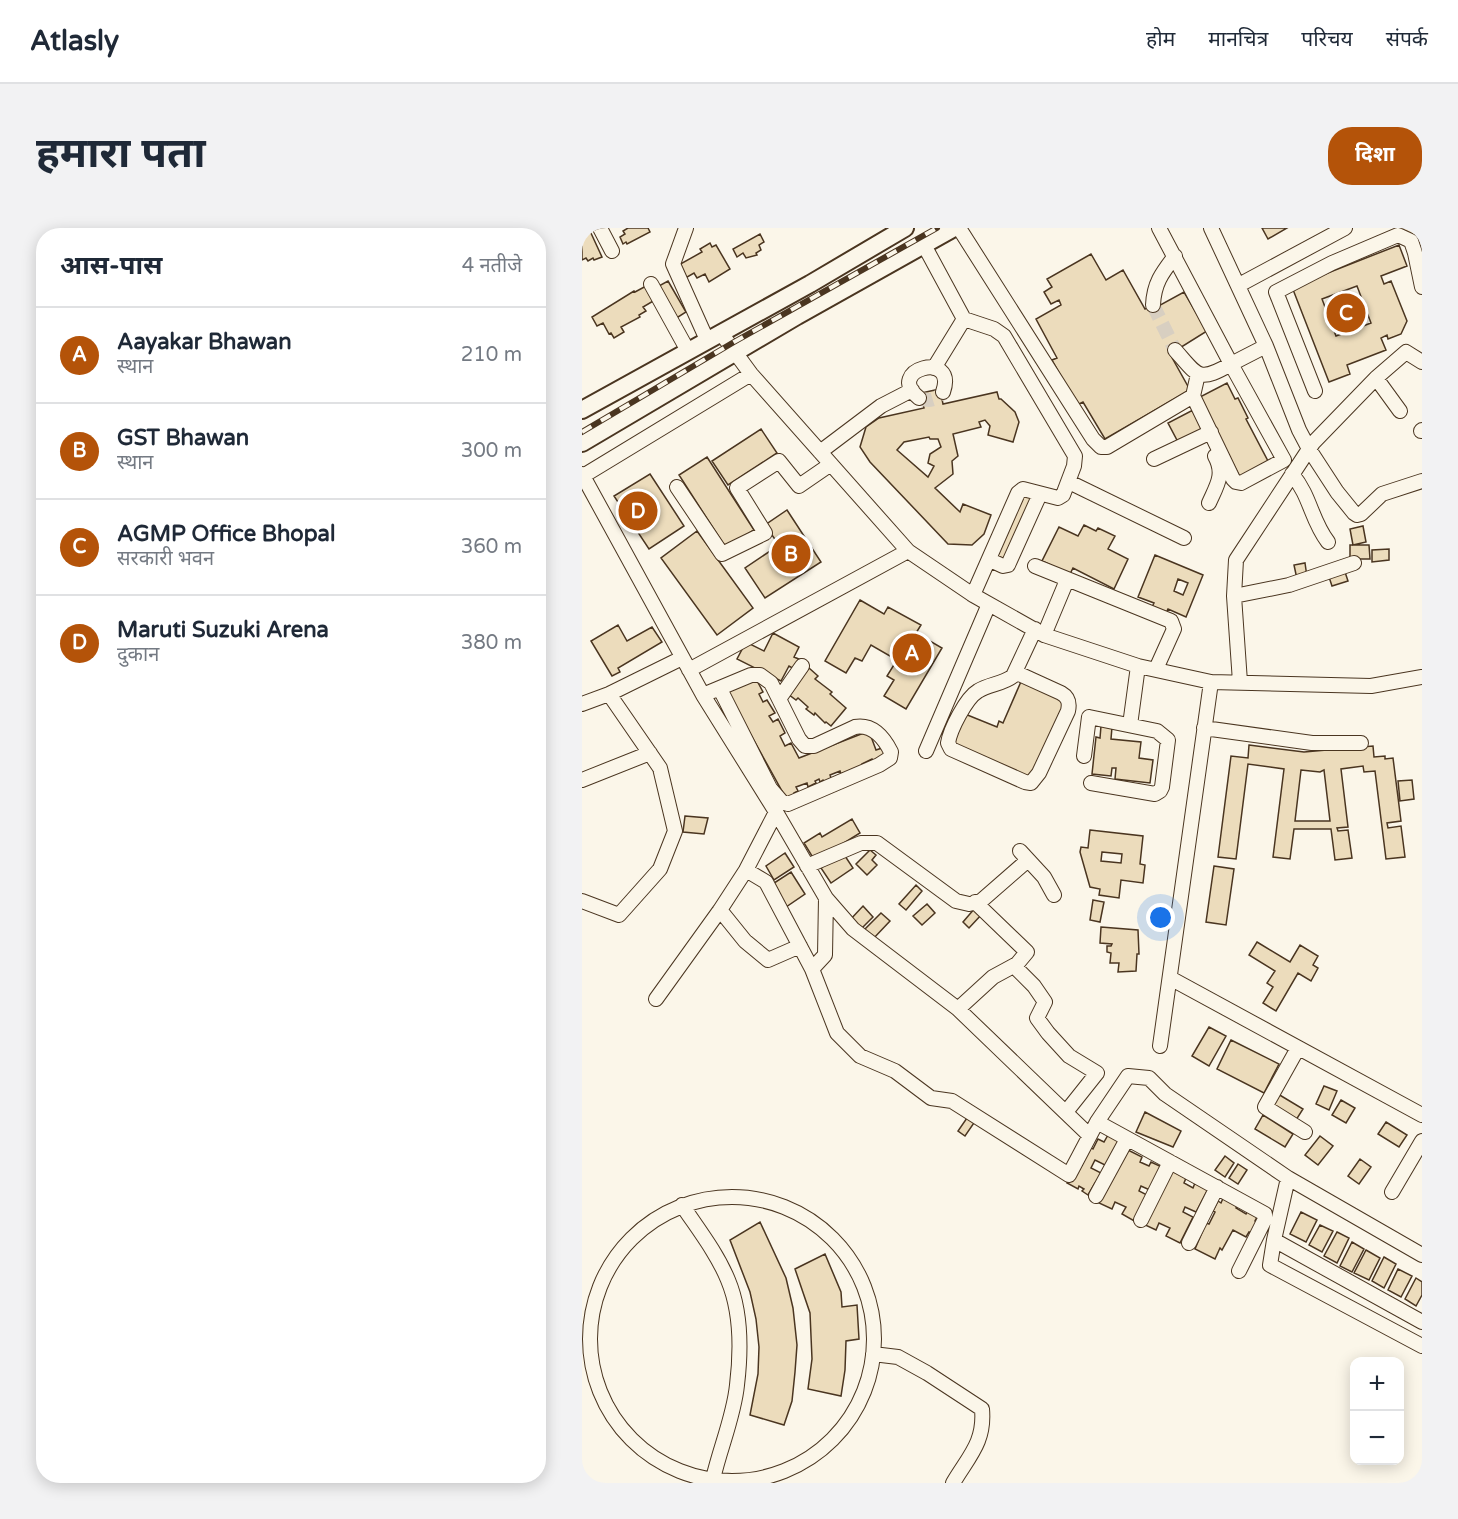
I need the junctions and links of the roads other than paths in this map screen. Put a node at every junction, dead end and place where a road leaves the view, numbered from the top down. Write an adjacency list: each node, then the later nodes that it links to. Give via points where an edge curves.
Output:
1 (600, 228): 12 (street)
2 (686, 228): 20 (street, via 673,264)
3 (905, 228): 20 (main road)
4 (954, 228): 10 (main road)
5 (959, 228): 33 (street, via 1101,447)
6 (1159, 228): 13 (street)
7 (1211, 228): 16 (street)
8 (1346, 228): 9 (street)
9 (1319, 243): 14 (street); 16 (street)
10 (924, 245): 19 (street); 24 (main road)
11 (1418, 250): 14 (street, via 1398,235); 17 (street)
12 (612, 251)
13 (1175, 256): 18 (street, via 1161,275); 26 (street)
14 (1332, 263): 31 (street, via 1276,292)
15 (651, 284): 23 (street)
16 (1239, 285): 21 (street)
17 (1422, 287)
18 (1153, 305)
19 (964, 319): 27 (street); 45 (street, via 1004,336 1075,456)
20 (714, 336): 23 (main road); 24 (street)
21 (1266, 346): 26 (street); 38 (street)
22 (1175, 350): 29 (street)
23 (688, 351): 34 (main road)
24 (735, 354): 28 (street); 37 (main road)
25 (1422, 362): 30 (street, via 1406,352)
26 (1231, 364): 29 (street, via 1204,376); 36 (street, via 1284,460 1236,482)
27 (934, 368): 32 (street, via 945,381); 39 (street, via 918,369 911,379 915,394 881,405)
28 (751, 374): 39 (street); 43 (street)
29 (1198, 374): 33 (street)
30 (1376, 378): 35 (street); 38 (street)
31 (1315, 391)
32 (942, 392)
33 (1193, 396): 36 (street)
34 (582, 410)
35 (1400, 411)
36 (1207, 434): 40 (street); 48 (street, via 1221,466)
37 (582, 443)
38 (1309, 449): 42 (street); 44 (street, via 1357,515 1382,495)
39 (820, 453): 41 (street)
40 (1154, 459)
41 (831, 464): 46 (street, via 799,486 779,461 737,488 765,532 722,554); 51 (street)
42 (1292, 474): 50 (street); 57 (street, via 1236,560)
43 (583, 475): 60 (street)
44 (1422, 481)
45 (1069, 482): 47 (street, via 1059,498); 49 (street)
46 (677, 486)
47 (1040, 494): 52 (street, via 1023,489 1018,493); 52 (street, via 1008,565)
48 (1209, 502)
49 (1184, 538)
50 (1328, 543)
51 (908, 551): 56 (street); 60 (street)
52 (990, 560): 56 (street)
53 (1354, 562): 57 (street, via 1289,585)
54 (1035, 566): 55 (street)
55 (1066, 580): 59 (street); 63 (street, via 1171,621 1174,629)
56 (973, 595): 58 (street)
57 (1234, 596): 67 (street)
58 (989, 604): 59 (street); 76 (street)
59 (1039, 632): 62 (street); 64 (street)
60 (685, 664): 69 (street); 70 (street)
61 (802, 666): 71 (street)
62 (1138, 666): 63 (street); 73 (street)
63 (1156, 669): 66 (street)
64 (1015, 672): 64 (street, via 1009,679 973,696 948,743 951,749 1031,783 1068,711 1068,701 1061,693)
65 (1422, 677): 67 (street, via 1371,686)
66 (1211, 682): 67 (street); 74 (street)
67 (1240, 682)
68 (720, 689): 70 (street); 71 (street, via 759,675 771,683); 71 (street, via 770,788 782,802 788,804 890,758 884,739 862,726 805,746)
69 (609, 694): 72 (street); 77 (street)
70 (703, 695): 81 (street)
71 (779, 699)
72 (582, 704)
73 (1130, 724): 78 (street, via 1089,717); 80 (street, via 1157,731 1168,740 1160,791 1155,794)
74 (1204, 728): 75 (street, via 1312,743); 92 (street)
75 (1361, 743)
76 (927, 751)
77 (650, 753): 79 (street); 86 (street, via 660,768 675,831 660,869 619,915)
78 (1084, 756)
79 (582, 780)
80 (1091, 783)
81 (776, 812): 82 (street); 83 (street)
82 (807, 866): 85 (street); 87 (street, via 861,843 877,843 956,902)
83 (746, 870): 88 (street); 89 (street, via 766,882)
84 (1054, 895): 87 (street, via 1044,877 1024,856 988,896)
85 (826, 898): 91 (street, via 825,955); 94 (street, via 853,929)
86 (582, 901)
87 (975, 902): 90 (street, via 1026,949 1027,954)
88 (720, 910): 89 (street, via 745,941 768,960); 93 (street)
89 (800, 946): 91 (street)
90 (1014, 966): 94 (street, via 993,977); 97 (street, via 1045,1002 1037,1018 1048,1033 1069,1056 1097,1073)
91 (812, 969): 101 (street, via 837,1033 860,1056 895,1071 931,1098 952,1101 1069,1175)
92 (1170, 978): 95 (street); 96 (street)
93 (656, 999)
94 (958, 1009): 97 (street)
95 (1160, 1046)
96 (1298, 1048): 98 (street); 100 (street, via 1265,1107)
97 (1065, 1113): 101 (street)
98 (1422, 1115)
99 (1097, 1122): 101 (street); 102 (street); 105 (street, via 1128,1076 1149,1078 1165,1095)
100 (1305, 1132)
101 (1089, 1135)
102 (1127, 1139): 104 (street); 108 (street)
103 (1422, 1141): 107 (street)
104 (1170, 1162): 106 (street); 110 (street)
105 (1288, 1178): 111 (street); 113 (street)
106 (1217, 1187): 112 (street); 114 (street, via 1265,1214)
107 (1392, 1192)
108 (1096, 1196)
109 (682, 1205): 115 (street, via 651,1222 624,1245); 118 (street, via 716,1197 751,1198 785,1207 815,1224 841,1248 860,1278 871,1311); 119 (street, via 728,1280 736,1311 737,1385)
110 (1141, 1220)
111 (1274, 1240): 116 (street); 117 (street, via 1270,1265)
112 (1189, 1243)
113 (1422, 1255)
114 (1239, 1271)
115 (588, 1305): 119 (street, via 594,1373 605,1402 622,1428 644,1450 670,1466)
116 (1422, 1322)
117 (1422, 1346)
118 (873, 1354): 119 (street, via 858,1406 818,1452 791,1468 761,1478); 120 (street, via 898,1357 982,1409 984,1426 979,1440)
119 (713, 1479)
120 (953, 1483)

